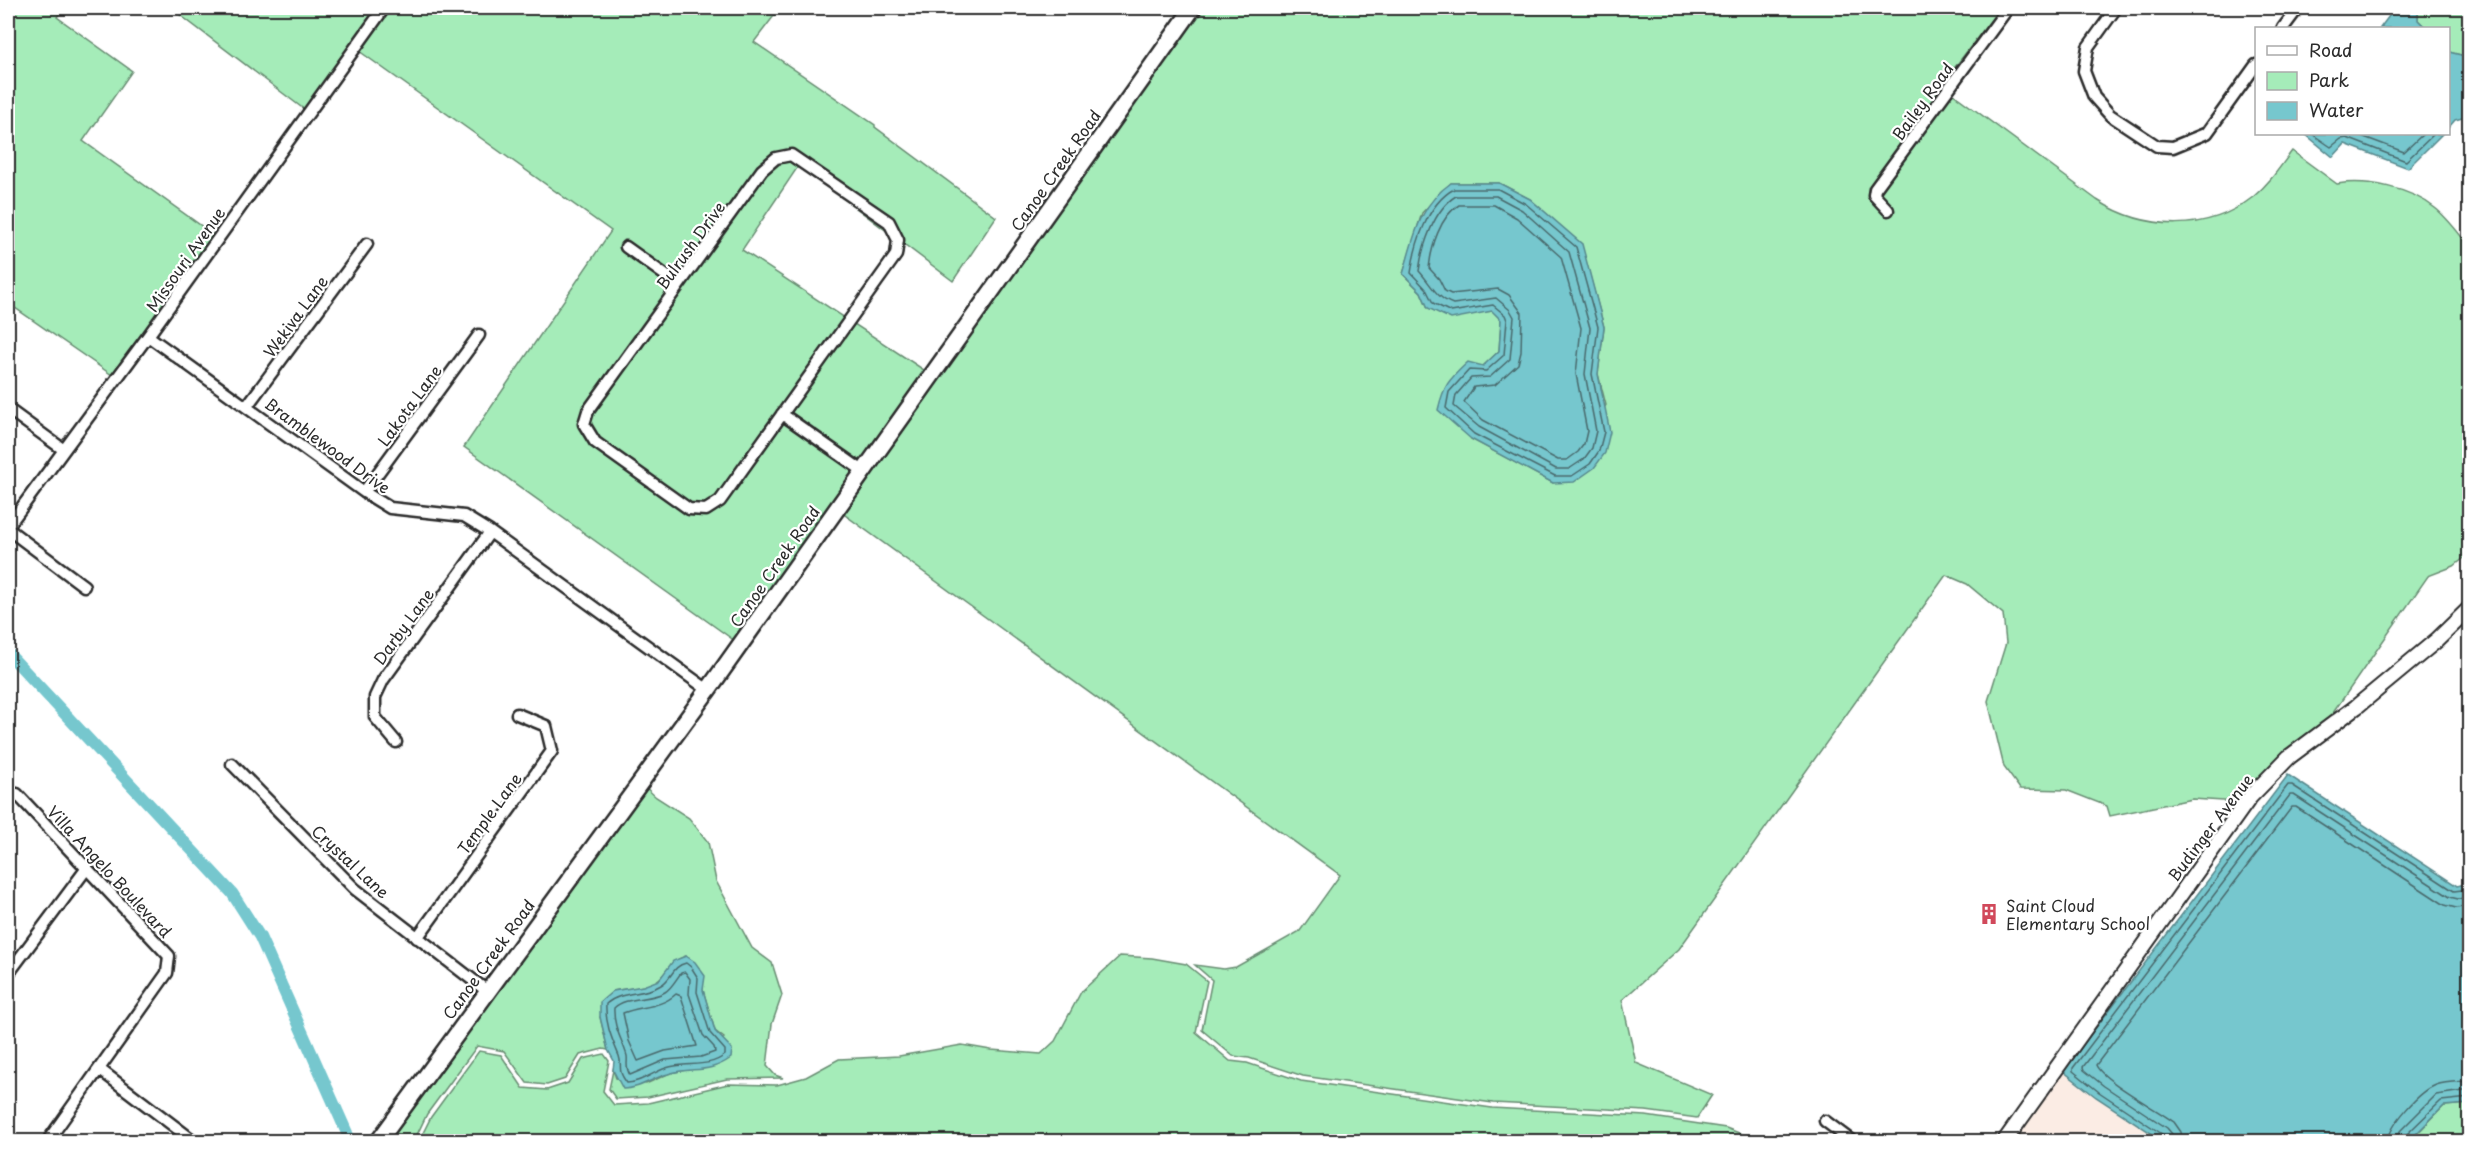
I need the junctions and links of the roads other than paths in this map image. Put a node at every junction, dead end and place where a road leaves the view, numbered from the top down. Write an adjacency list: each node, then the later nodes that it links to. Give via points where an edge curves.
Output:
1 (384, 8): 13 (street, Missouri Avenue)
2 (1193, 8): 18 (main road, Canoe Creek Road)
3 (2008, 8): 8 (street, Bailey Road, via 1875,189 1874,195)
4 (2116, 8): 7 (street, via 2088,47 2084,71 2094,97 2110,115 2157,146 2174,147 2207,133)
5 (2298, 8): 6 (street)
6 (2284, 27)
7 (2255, 66)
8 (1888, 210)
9 (366, 244): 14 (street, Wekiva Lane)
10 (626, 247): 11 (street)
11 (679, 285): 16 (street, Bulrush Drive, via 588,411 584,424 595,442 688,509 706,510 720,501); 16 (street, Bulrush Drive, via 762,170 776,158 791,155 889,222 898,240 896,255)
12 (479, 335): 19 (street, Lakota Lane)
13 (148, 336): 14 (street, Bramblewood Drive); 17 (street, Missouri Avenue)
14 (247, 406): 19 (street, Bramblewood Drive)
15 (8, 409): 17 (street)
16 (782, 414): 18 (street)
17 (64, 450): 20 (street, Missouri Avenue)
18 (863, 471): 24 (main road, Canoe Creek Road)
19 (364, 492): 21 (street, Bramblewood Drive, via 390,508 464,516)
20 (8, 528): 22 (street)
21 (490, 532): 24 (street, Bramblewood Drive); 26 (street, Darby Lane, via 383,680 375,697 375,717)
22 (84, 586)
23 (2469, 608): 39 (street, Budinger Avenue, via 2437,640 2289,757 2250,797)
24 (708, 690): 32 (main road, Canoe Creek Road)
25 (517, 714): 30 (street, Temple Lane, via 546,726 552,751)
26 (396, 742)
27 (232, 765): 30 (street, Crystal Lane, via 355,889)
28 (8, 793): 29 (street, Villa Angelo Boulevard, via 17,794)
29 (87, 868): 31 (street); 33 (street, Villa Angelo Boulevard, via 169,956 167,974)
30 (417, 938): 32 (street, Crystal Lane)
31 (8, 974)
32 (487, 991): 35 (main road, Canoe Creek Road)
33 (99, 1069): 36 (street, Villa Angelo Boulevard); 37 (street)
34 (1825, 1121): 38 (street)
35 (378, 1141)
36 (47, 1142)
37 (195, 1142)
38 (1853, 1142)
39 (2004, 1142)

